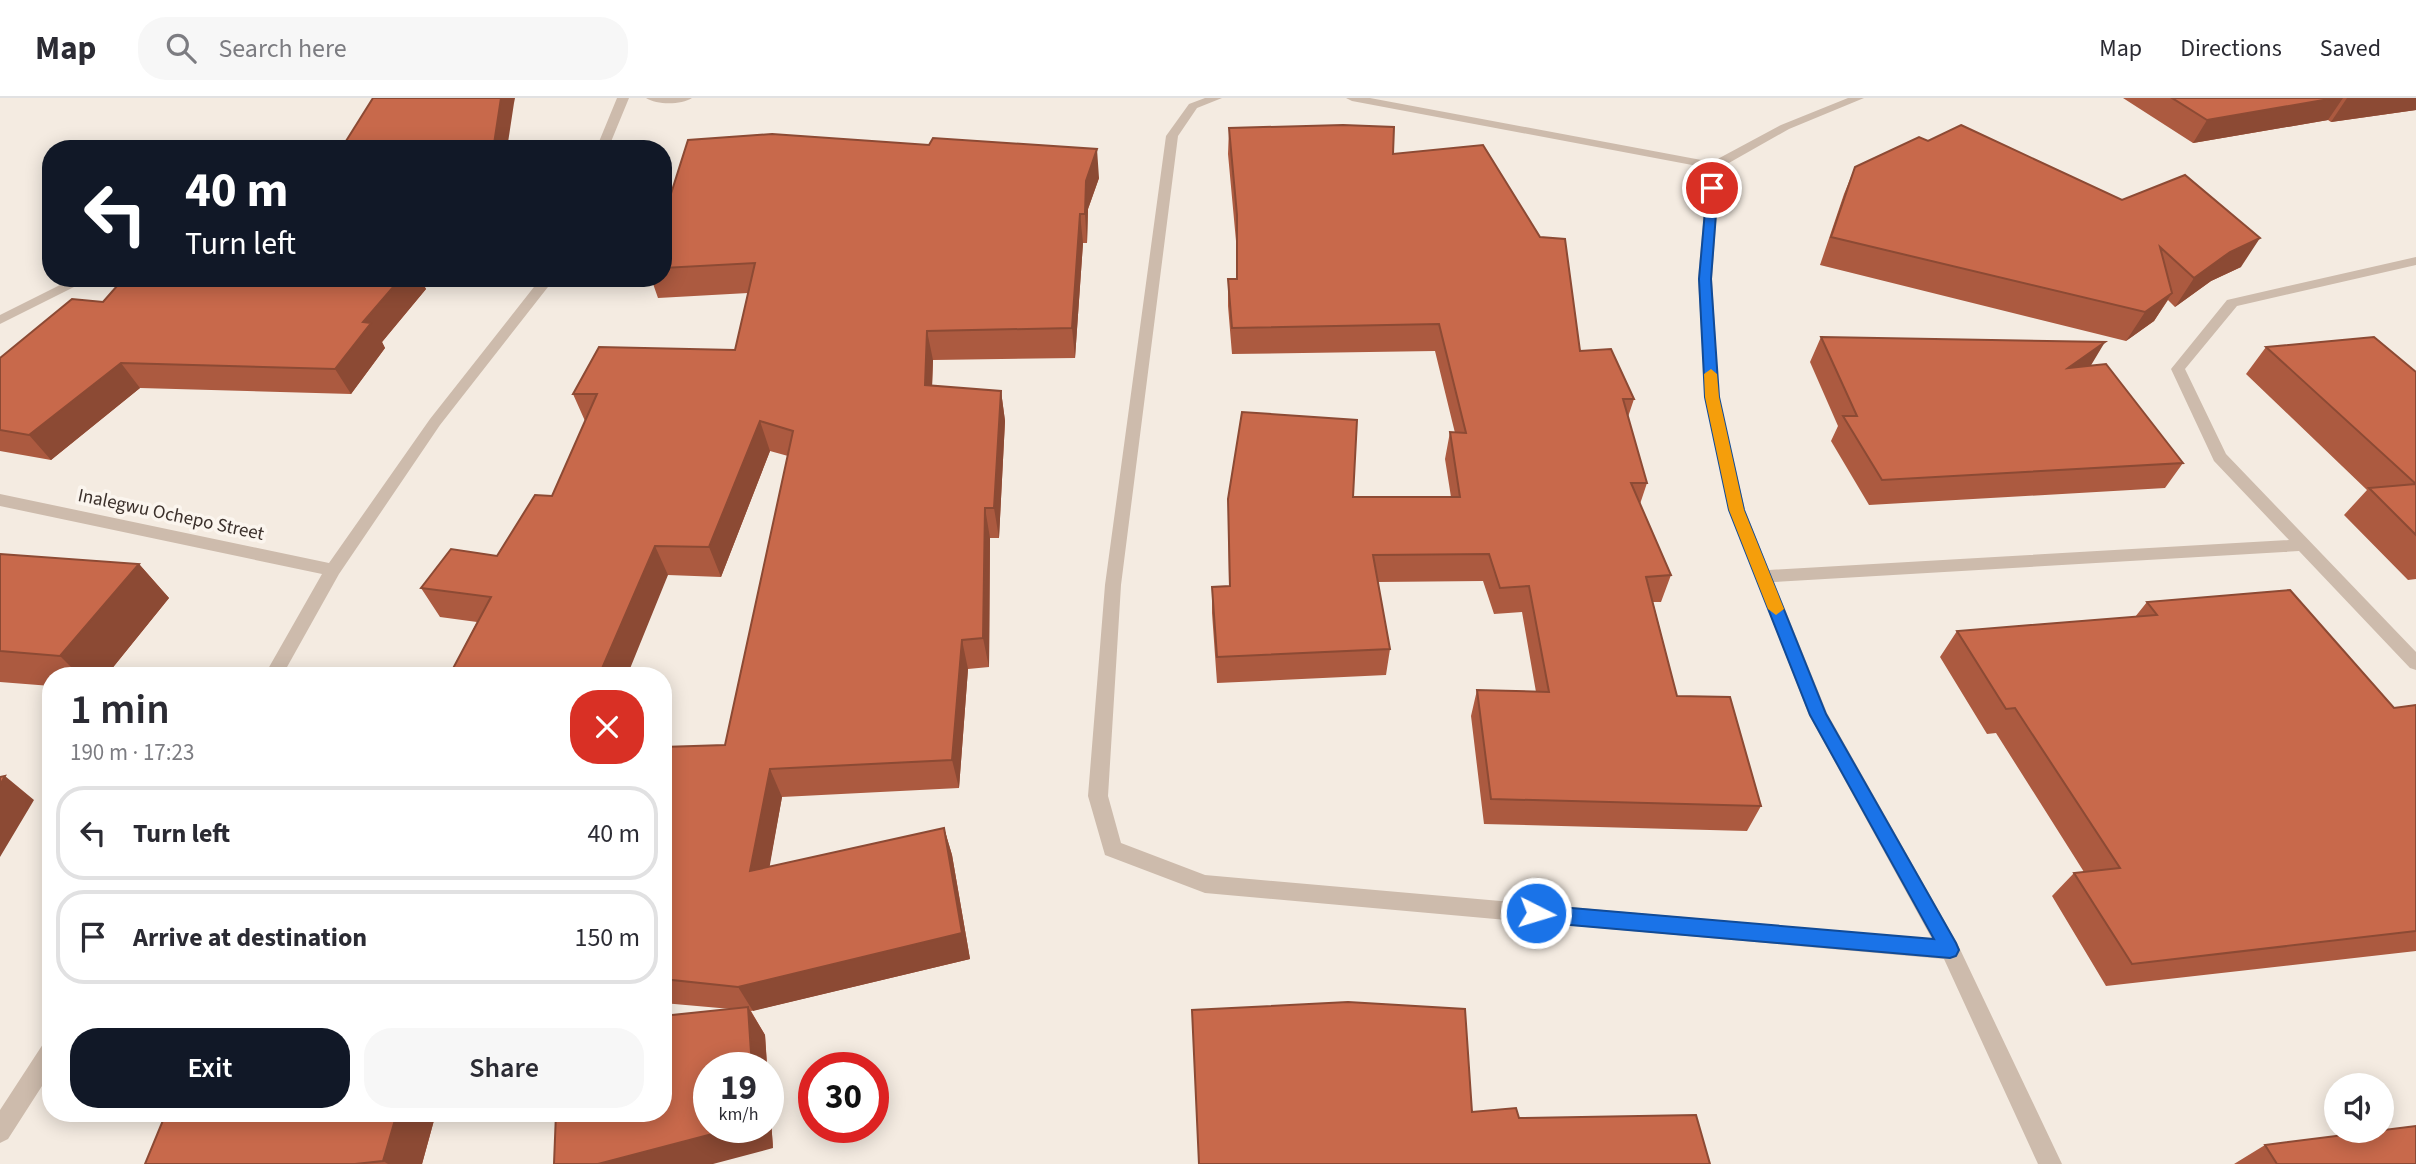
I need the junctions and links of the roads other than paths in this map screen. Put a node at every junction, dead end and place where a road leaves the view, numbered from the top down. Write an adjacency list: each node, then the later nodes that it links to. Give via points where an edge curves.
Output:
1 (623, 98): 7 (street)
2 (652, 98): 3 (street)
3 (686, 98)
4 (1216, 98): 19 (street, via 1193,106 1172,136 1113,585 1098,796 1112,849 1205,884)
5 (1352, 98): 8 (street)
6 (1858, 98): 8 (street, via 1784,127)
7 (606, 140)
8 (1714, 166): 16 (street, via 1705,279 1712,397 1737,510)
9 (2416, 261): 14 (street, via 2232,303 2178,369 2219,457)
10 (67, 287): 12 (street)
11 (541, 287): 15 (street, via 435,422)
12 (0, 320)
13 (0, 500): 15 (street, Inalegwu Ochepo Street)
14 (2302, 545): 16 (street); 17 (street)
15 (333, 570): 18 (street)
16 (1763, 577): 19 (street, via 1818,715)
17 (2416, 663)
18 (279, 667)
19 (1950, 950): 22 (street)
20 (42, 1066): 21 (street)
21 (0, 1131)
22 (2050, 1164)

